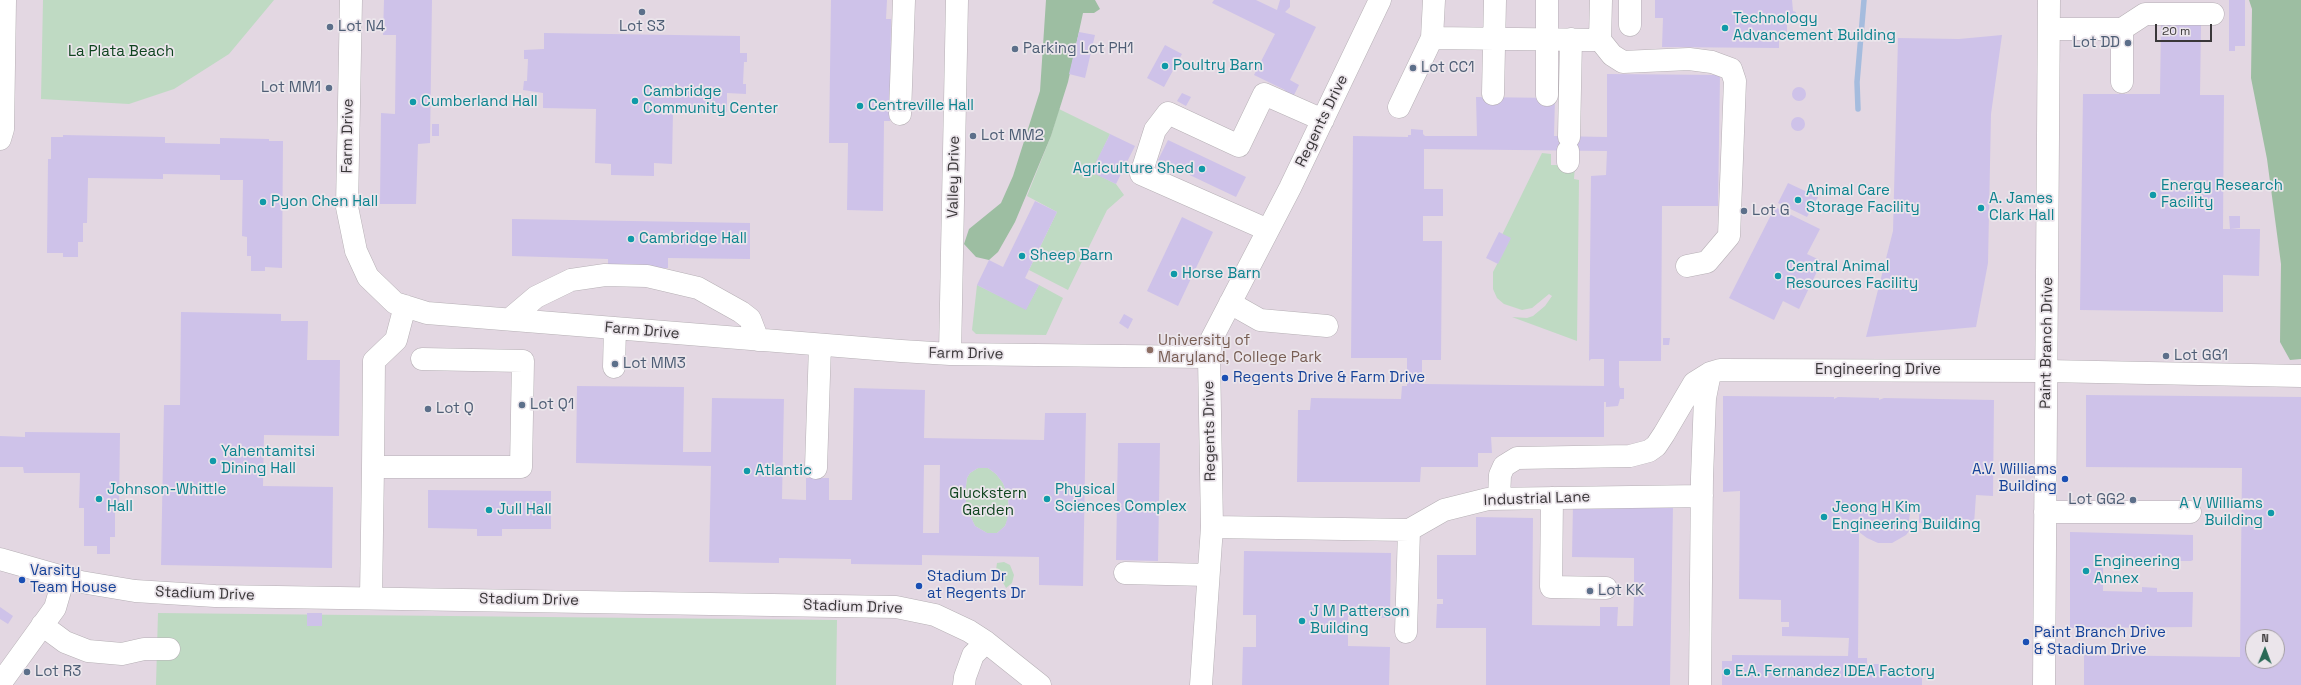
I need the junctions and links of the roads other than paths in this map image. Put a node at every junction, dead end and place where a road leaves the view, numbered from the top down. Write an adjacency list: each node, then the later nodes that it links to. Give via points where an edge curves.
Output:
1 (5, 0): 27 (street, via 3,129)
2 (351, 0): 32 (street, Farm Drive, via 347,207 356,251 368,277 395,303)
3 (904, 0): 25 (street)
4 (957, 0): 38 (street, Valley Drive)
5 (1380, 0): 26 (street, Regents Drive)
6 (1434, 0): 16 (street)
7 (1495, 0): 17 (street)
8 (1547, 0): 18 (street)
9 (1601, 0): 20 (street)
10 (1630, 0): 13 (street)
11 (2049, 0): 15 (street, Paint Branch Drive)
12 (2213, 14): 14 (street, via 2145,14)
13 (1630, 25)
14 (2122, 28): 15 (street); 21 (street)
15 (2049, 29): 42 (street, Paint Branch Drive)
16 (1432, 38): 17 (street); 24 (street)
17 (1494, 38): 18 (street); 22 (street)
18 (1546, 39): 19 (street); 23 (street)
19 (1571, 39): 20 (street); 28 (street)
20 (1600, 40): 30 (street, via 1623,62 1690,59 1712,62 1731,69 1735,81 1729,236 1707,262)
21 (2122, 82)
22 (1493, 94)
23 (1547, 95)
24 (1399, 107)
25 (900, 114)
26 (1323, 120): 29 (street, Regents Drive); 29 (street, via 1264,94 1239,146 1168,113 1155,130 1141,174)
27 (0, 139)
28 (1568, 150)
29 (1268, 230): 31 (street, Regents Drive)
30 (1687, 266)
31 (1230, 303): 34 (street, via 1260,320); 39 (street, Regents Drive, via 1211,340)
32 (405, 306): 33 (street, Farm Drive, via 427,313); 45 (street, via 396,340 374,361)
33 (510, 319): 35 (street, Farm Drive); 36 (street, via 536,297 571,280 605,275 647,276 698,288 740,312 750,319)
34 (1327, 326)
35 (615, 328): 36 (street, Farm Drive); 41 (street)
36 (758, 340): 37 (street, Farm Drive)
37 (820, 345): 38 (street, Farm Drive); 46 (street)
38 (950, 354): 39 (street, Farm Drive)
39 (1209, 356): 52 (street, Regents Drive)
40 (422, 360): 45 (street, via 523,361 521,467)
41 (614, 367)
42 (2046, 370): 43 (street, Engineering Drive, via 1731,369); 44 (street, Engineering Drive); 50 (street, Paint Branch Drive)
43 (1710, 373): 47 (street, via 1705,398); 48 (street, Engineering Drive, via 1688,389 1664,434 1649,451 1630,456 1517,458 1504,466 1500,475)
44 (2301, 376)
45 (373, 467): 59 (street)
46 (816, 468)
47 (1702, 496): 49 (street, Industrial Lane); 68 (street)
48 (1499, 498): 49 (street, Industrial Lane); 53 (street, Industrial Lane, via 1477,500 1444,510)
49 (1552, 498): 58 (street, via 1551,587)
50 (2045, 512): 51 (street); 69 (street, Paint Branch Drive)
51 (2190, 512)
52 (1212, 528): 53 (street); 56 (street, Regents Drive)
53 (1409, 530): 61 (street)
54 (0, 559): 57 (street, Stadium Drive)
55 (1125, 574): 56 (street)
56 (1208, 575): 67 (street, Regents Drive)
57 (64, 577): 59 (street, Stadium Drive, via 135,591 215,596); 60 (street, via 55,608)
58 (1606, 588)
59 (371, 597): 62 (street, Stadium Drive, via 896,607 923,612 953,623)
60 (42, 625): 63 (street, via 65,642 88,651 122,654 144,649); 64 (street)
61 (1406, 632)
62 (986, 642): 65 (street, via 973,656); 66 (street, Stadium Drive)
63 (169, 649)
64 (0, 684)
65 (964, 685)
66 (1040, 685)
67 (1201, 685)
68 (1700, 685)
69 (2044, 685)

